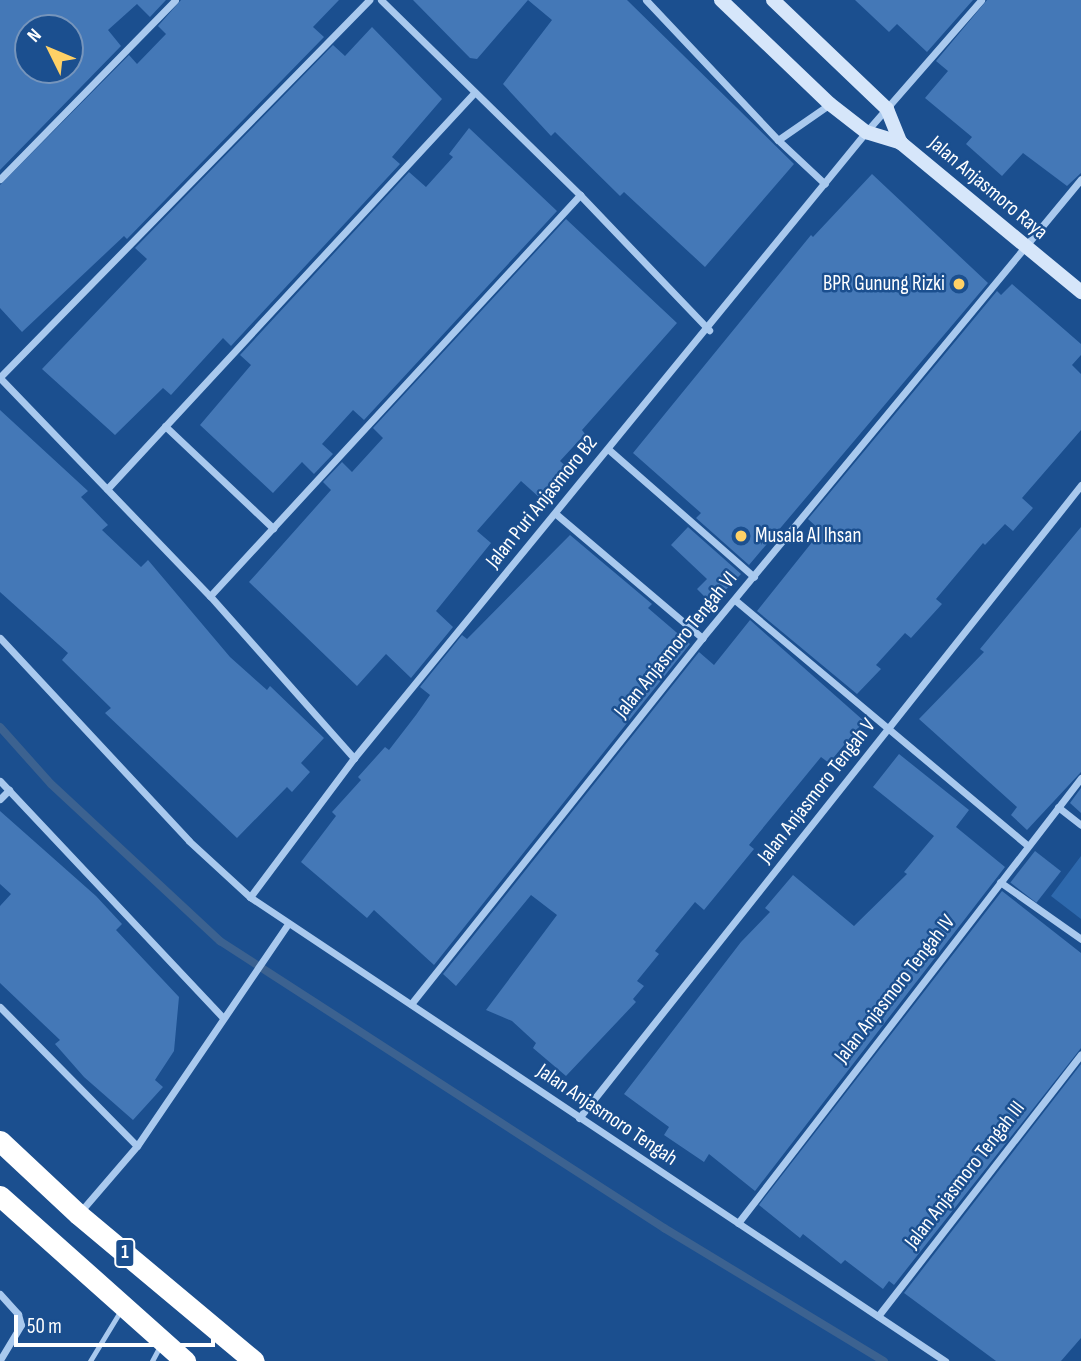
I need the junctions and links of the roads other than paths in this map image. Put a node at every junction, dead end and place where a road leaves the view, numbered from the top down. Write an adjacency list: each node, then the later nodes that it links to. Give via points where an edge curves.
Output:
1 (175, 0): 14 (street)
2 (369, 0): 21 (street)
3 (381, 0): 8 (street)
4 (646, 0): 12 (street)
5 (721, 0): 9 (street, Jalan Anjasmoro Raya)
6 (773, 0): 10 (street, Jalan Anjasmoro Raya)
7 (981, 0): 10 (street, Jalan Puri Anjasmoro B2)
8 (475, 92): 17 (street); 22 (street)
9 (830, 104): 11 (street, Jalan Anjasmoro Raya); 12 (street)
10 (887, 109): 11 (street, Jalan Puri Anjasmoro B2); 13 (street, Jalan Anjasmoro Raya)
11 (866, 132): 13 (street, Jalan Anjasmoro Raya); 16 (street, Jalan Puri Anjasmoro B2)
12 (778, 140): 16 (street)
13 (901, 143): 18 (street, Jalan Anjasmoro Raya)
14 (0, 179)
15 (1081, 179): 18 (street, Jalan Anjasmoro Tengah VI)
16 (825, 184): 20 (street, Jalan Puri Anjasmoro B2)
17 (580, 195): 20 (street); 27 (street)
18 (1026, 247): 19 (street, Jalan Anjasmoro Raya); 28 (street, Jalan Anjasmoro Tengah VI)
19 (1081, 292)
20 (709, 330): 23 (street, Jalan Puri Anjasmoro B2)
21 (0, 377): 25 (street)
22 (165, 426): 25 (street); 27 (street)
23 (608, 449): 26 (street, Jalan Puri Anjasmoro B2); 28 (street)
24 (1081, 485): 33 (street, Jalan Anjasmoro Tengah V)
25 (107, 489): 29 (street)
26 (556, 514): 32 (street); 34 (street, Jalan Puri Anjasmoro B2)
27 (273, 528): 29 (street)
28 (754, 577): 30 (street, Jalan Anjasmoro Tengah VI)
29 (210, 596): 34 (street)
30 (734, 600): 32 (street, Jalan Anjasmoro Tengah VI); 33 (street)
31 (0, 638): 43 (street, Jalan Anjasmoro Tengah, via 189,841)
32 (702, 638): 46 (street, Jalan Anjasmoro Tengah VI)
33 (888, 729): 41 (street); 50 (street, Jalan Anjasmoro Tengah V)
34 (354, 758): 43 (street, Jalan Puri Anjasmoro B2)
35 (1081, 778): 39 (street, Jalan Anjasmoro Tengah IV)
36 (0, 781): 37 (street)
37 (9, 790): 38 (street); 48 (street)
38 (0, 799)
39 (1058, 807): 40 (street); 41 (street, Jalan Anjasmoro Tengah IV)
40 (1081, 824)
41 (1027, 845): 42 (street, Jalan Anjasmoro Tengah IV)
42 (1000, 882): 45 (street); 55 (street, Jalan Anjasmoro Tengah IV)
43 (250, 897): 44 (street, Jalan Anjasmoro Tengah)
44 (288, 924): 46 (street, Jalan Anjasmoro Tengah); 48 (street)
45 (1081, 939)
46 (411, 1004): 50 (street, Jalan Anjasmoro Tengah)
47 (0, 1007): 52 (street)
48 (223, 1018): 52 (street)
49 (1081, 1054): 58 (street, Jalan Anjasmoro Tengah III)
50 (579, 1118): 55 (street, Jalan Anjasmoro Tengah)
51 (0, 1141): 54 (highway, 1)
52 (136, 1146): 54 (street)
53 (0, 1196): 57 (highway, 1)
54 (78, 1214): 64 (highway, 1)
55 (738, 1223): 58 (street, Jalan Anjasmoro Tengah)
56 (0, 1294): 60 (street, via 12,1305 21,1325)
57 (123, 1307): 59 (highway, 1); 61 (lane)
58 (878, 1316): 65 (street, Jalan Anjasmoro Tengah)
59 (163, 1342): 62 (lane); 63 (highway, 1)
60 (0, 1360)
61 (90, 1361)
62 (152, 1361)
63 (186, 1361)
64 (254, 1361)
65 (945, 1361)

